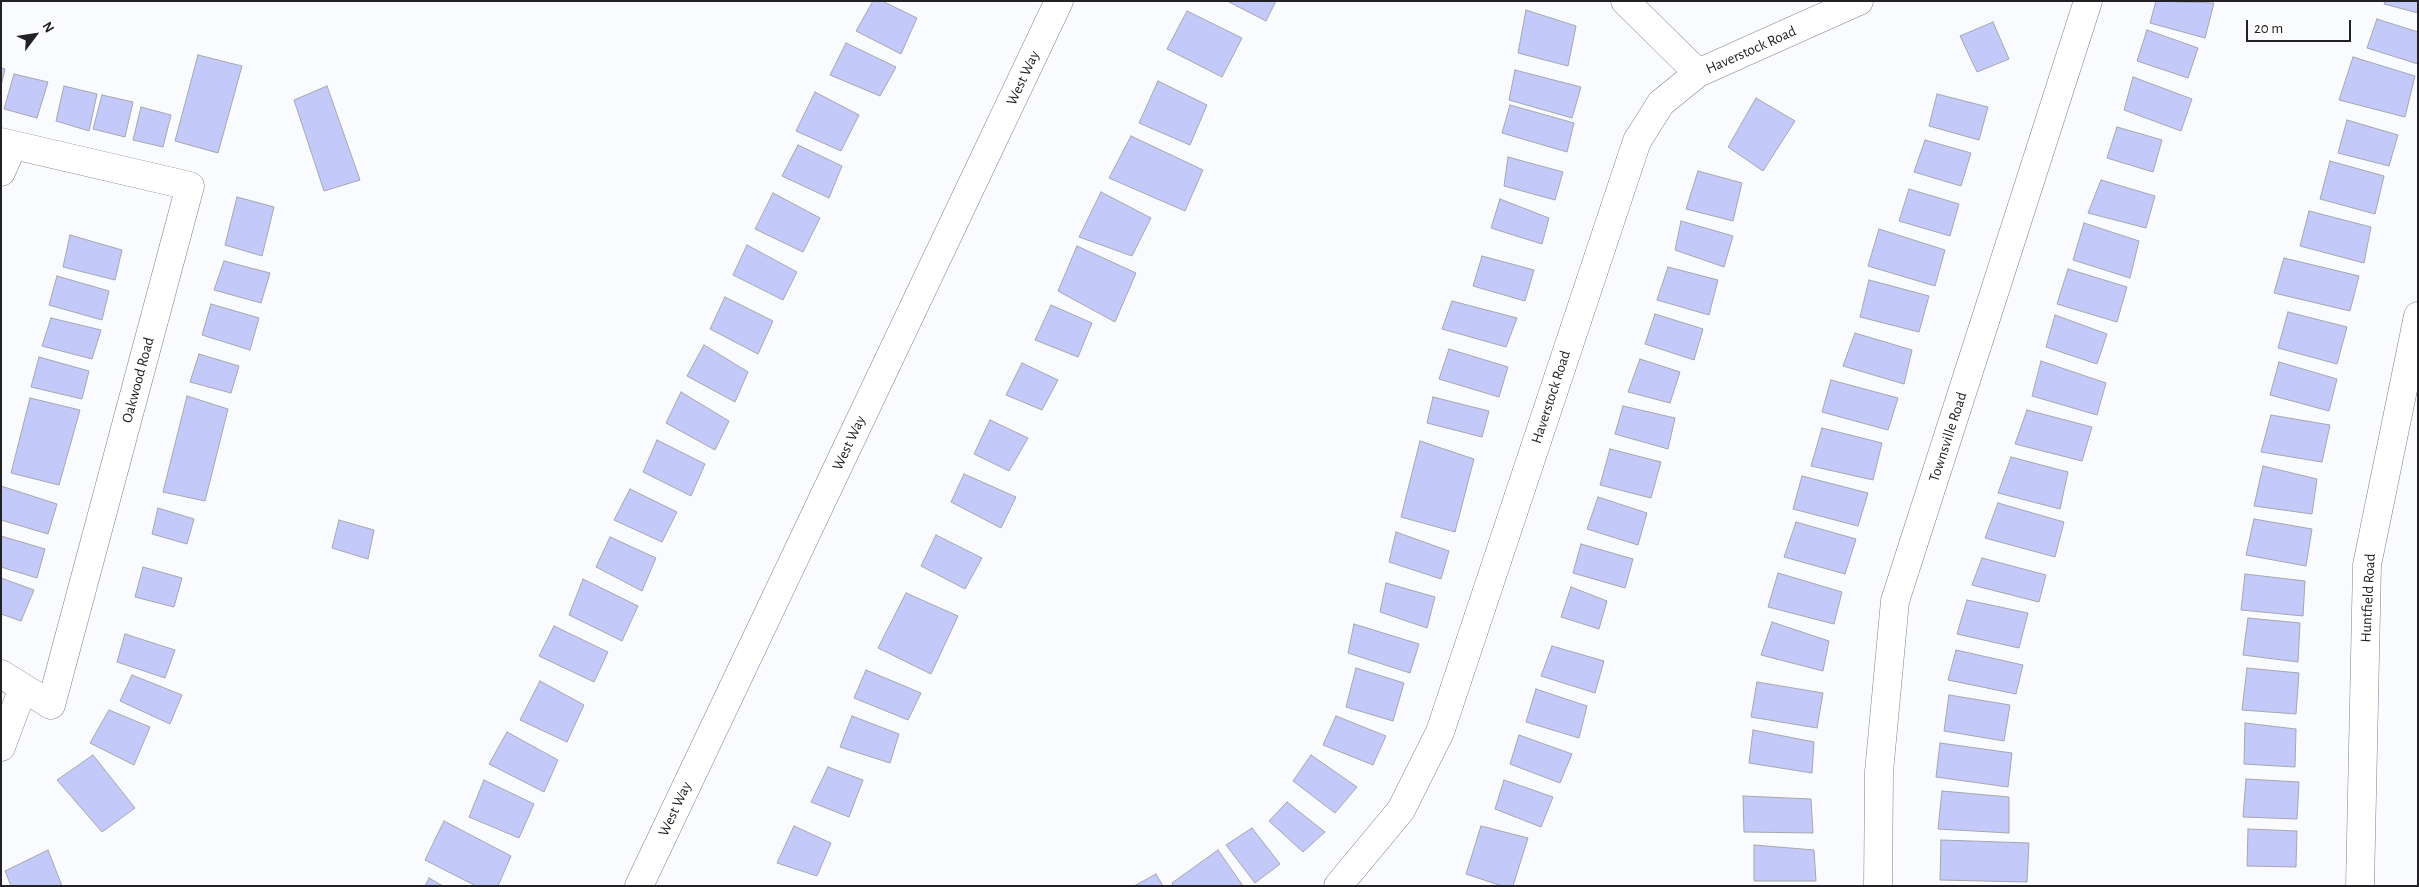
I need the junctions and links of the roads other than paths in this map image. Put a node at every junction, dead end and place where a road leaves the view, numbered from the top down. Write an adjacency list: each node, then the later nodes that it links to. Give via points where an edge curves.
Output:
1 (1059, 1): 11 (street, West Way)
2 (1625, 1): 5 (street)
3 (1859, 1): 5 (street, Haverstock Road)
4 (2088, 1): 13 (street, Townsville Road, via 1895,601 1879,772)
5 (1698, 73): 12 (street, Haverstock Road, via 1661,102 1637,141 1440,732 1402,810)
6 (7, 144): 7 (street); 9 (street, Oakwood Road, via 190,186 51,705)
7 (1, 172)
8 (2418, 316): 14 (street, Huntfield Road, via 2367,565)
9 (12, 681): 10 (street)
10 (1, 747)
11 (639, 886)
12 (1338, 886)
13 (1878, 886)
14 (2360, 886)

